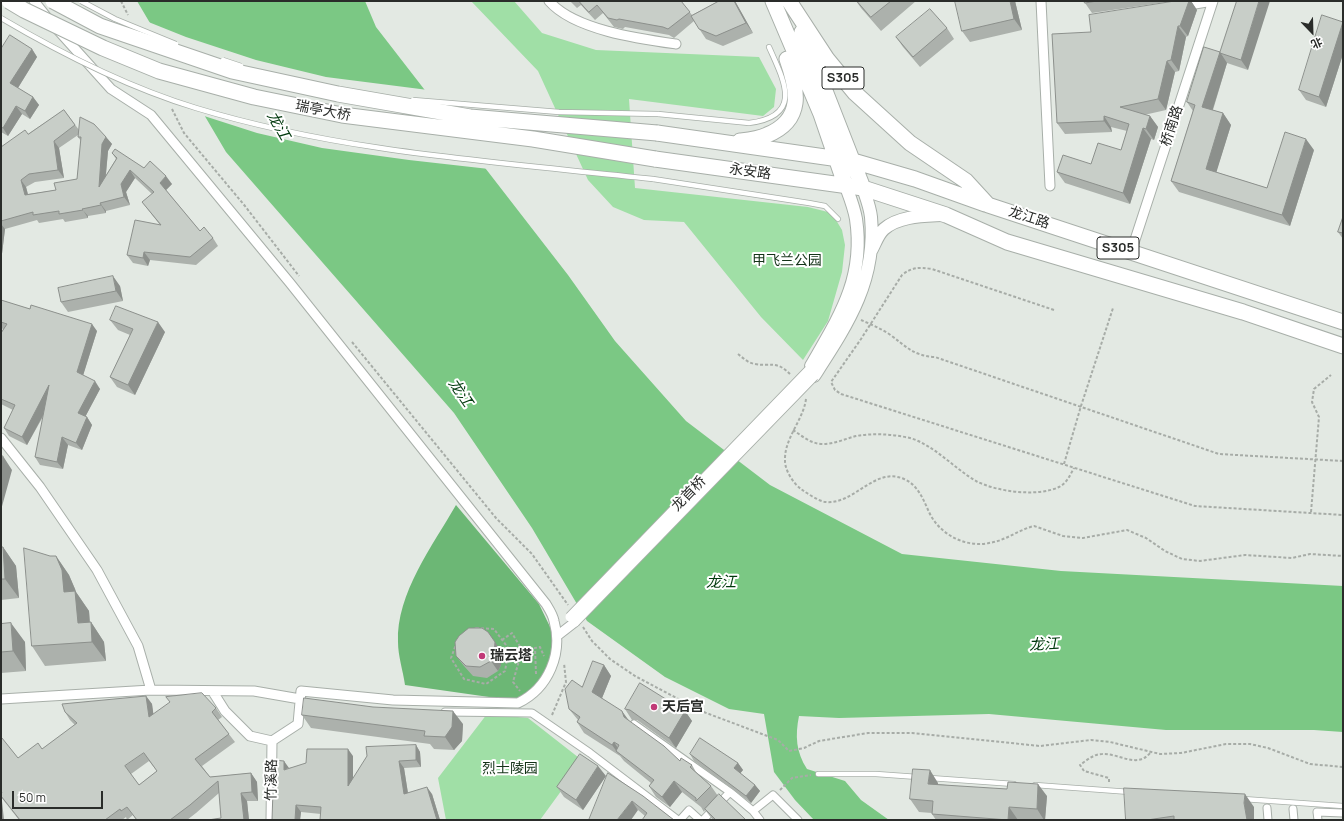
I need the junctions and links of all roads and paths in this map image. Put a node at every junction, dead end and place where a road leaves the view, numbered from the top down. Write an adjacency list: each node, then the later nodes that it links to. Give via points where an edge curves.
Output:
1 (9, 1): 24 (main road, 瑞亭大桥, bridge, via 103,48 159,71 254,97 342,115 532,139)
2 (34, 1): 59 (street, via 111,89 151,115 290,283 546,604 554,619)
3 (53, 1): 22 (main road, 瑞亭大桥, bridge, via 100,26 232,71 338,94 470,117)
4 (82, 1): 17 (lane, bridge, via 115,19)
5 (122, 1): 13 (path)
6 (549, 1): 15 (street, via 573,17 620,36)
7 (773, 1): 14 (main road, S305)
8 (1041, 1): 28 (street)
9 (1213, 1): 11 (street); 33 (street, 桥南路)
10 (789, 2): 26 (main road); 30 (main road, 龙江路 / S305, via 827,59 855,93 910,143 966,181)
11 (1174, 8)
12 (1, 18): 32 (lane, bridge, via 41,42 116,78 194,107 259,125 323,140 653,179 809,203 825,206)
13 (131, 22)
14 (786, 33): 23 (main road, via 786,57 795,82 796,102 791,116 782,127 767,136); 25 (main road, S305, via 821,114)
15 (676, 44)
16 (769, 47): 20 (lane, bridge, via 785,84 786,96 784,104 776,113 763,121 749,123 658,114 559,112)
17 (184, 48)
18 (219, 59): 19 (lane, bridge, via 325,88)
19 (395, 98)
20 (410, 100)
21 (170, 105): 35 (path, via 184,133)
22 (657, 133): 23 (main road, 永安路)
23 (730, 144): 25 (main road, 永安路)
24 (655, 159): 27 (main road, 永安路)
25 (836, 159): 26 (main road, 永安路); 27 (main road)
26 (853, 161): 29 (main road); 30 (main road, 永安路)
27 (845, 184): 29 (main road, 永安路); 44 (street, via 856,218 858,236 852,285 843,310)
28 (1050, 186)
29 (863, 188): 31 (main road, 龙江路); 34 (street, via 871,217)
30 (988, 205): 33 (main road, 龙江路 / S305)
31 (946, 215): 34 (street, via 913,217 896,222 884,229); 42 (main road, 龙江路 / S305, via 1006,242 1243,312)
32 (838, 219)
33 (1131, 252): 39 (main road, 龙江路 / S305)
34 (870, 254): 38 (street, via 863,288)
35 (303, 281)
36 (1113, 308): 48 (path)
37 (1054, 310): 40 (path, via 919,266 902,275)
38 (851, 316): 40 (path); 44 (street)
39 (1343, 322)
40 (871, 324): 48 (path, via 922,356 935,357); 53 (path, via 831,382 835,390)
41 (352, 342): 58 (path, via 496,518 532,554)
42 (1343, 346)
43 (738, 354): 46 (path, via 756,364 779,365)
44 (812, 373): 58 (street, 龙首桥, bridge)
45 (1331, 376): 51 (path, via 1314,389 1312,402 1319,417)
46 (794, 378)
47 (806, 396): 49 (path, via 804,409)
48 (1081, 406): 51 (path, via 1219,454); 53 (path)
49 (793, 430): 54 (path, via 808,440 823,444 857,436 884,434 911,439 934,451 977,481 1002,489 1028,493 1060,486 1068,480); 57 (path, via 786,449 785,462 790,476 799,487 812,496 826,502 843,500 870,482 886,477 903,479 916,488 938,527 950,537 967,543 988,544 1034,526 1063,536 1083,538 1127,530 1182,559 1200,561 1245,555 1292,558 1310,554)
50 (1, 438): 65 (street, via 40,487 97,570 138,646)
51 (1316, 459): 52 (path); 55 (path)
52 (1343, 462)
53 (1064, 464): 54 (path)
54 (1074, 468): 55 (path, via 1195,506)
55 (1311, 512): 56 (path)
56 (1343, 515)
57 (1343, 556)
58 (574, 618): 59 (street, 龙首桥); 74 (path, via 610,659 635,676 701,711 778,740 789,751 819,741 868,733 912,733 1040,746 1091,740 1110,742)
59 (557, 636): 68 (street, via 553,667 544,681 526,699 518,703 393,700 301,691)
60 (502, 640): 60 (path, via 494,629 476,628 458,640 452,658 464,679 486,684 505,671 509,649); 64 (path, via 512,633 522,650 513,682 520,692)
61 (544, 658): 62 (path, via 540,647 535,648)
62 (536, 678)
63 (566, 682): 71 (path)
64 (526, 688)
65 (151, 690): 66 (street); 67 (street)
66 (213, 692): 68 (street, via 254,691); 73 (street, via 225,711 250,736)
67 (1, 699)
68 (300, 699): 69 (street); 73 (street, via 298,724)
69 (316, 700)
70 (437, 712): 71 (street, via 532,713)
71 (548, 723): 90 (street)
72 (634, 724): 81 (street)
73 (272, 740): 89 (street, 竹溪路)
74 (1150, 753): 75 (path, via 1181,753 1226,744 1250,744 1310,764); 80 (path, via 1146,758 1137,761 1112,754 1101,754 1080,765 1084,770 1109,778)
75 (1343, 767)
76 (818, 774): 77 (lane, via 876,774); 79 (path, via 792,778)
77 (1023, 784)
78 (1031, 785): 80 (lane)
79 (781, 788)
80 (1108, 790): 82 (lane)
81 (730, 792): 87 (street); 91 (street)
82 (1140, 792)
83 (1234, 798): 84 (lane)
84 (1343, 806)
85 (1267, 808): 94 (street)
86 (1293, 809): 95 (street)
87 (753, 811): 92 (street); 93 (street, via 774,795)
88 (1343, 814): 96 (street, via 1317,812)
89 (271, 820)
90 (679, 820): 91 (street, via 689,810)
91 (702, 820)
92 (760, 820)
93 (798, 820)
94 (1268, 820)
95 (1294, 820)
96 (1318, 820)

